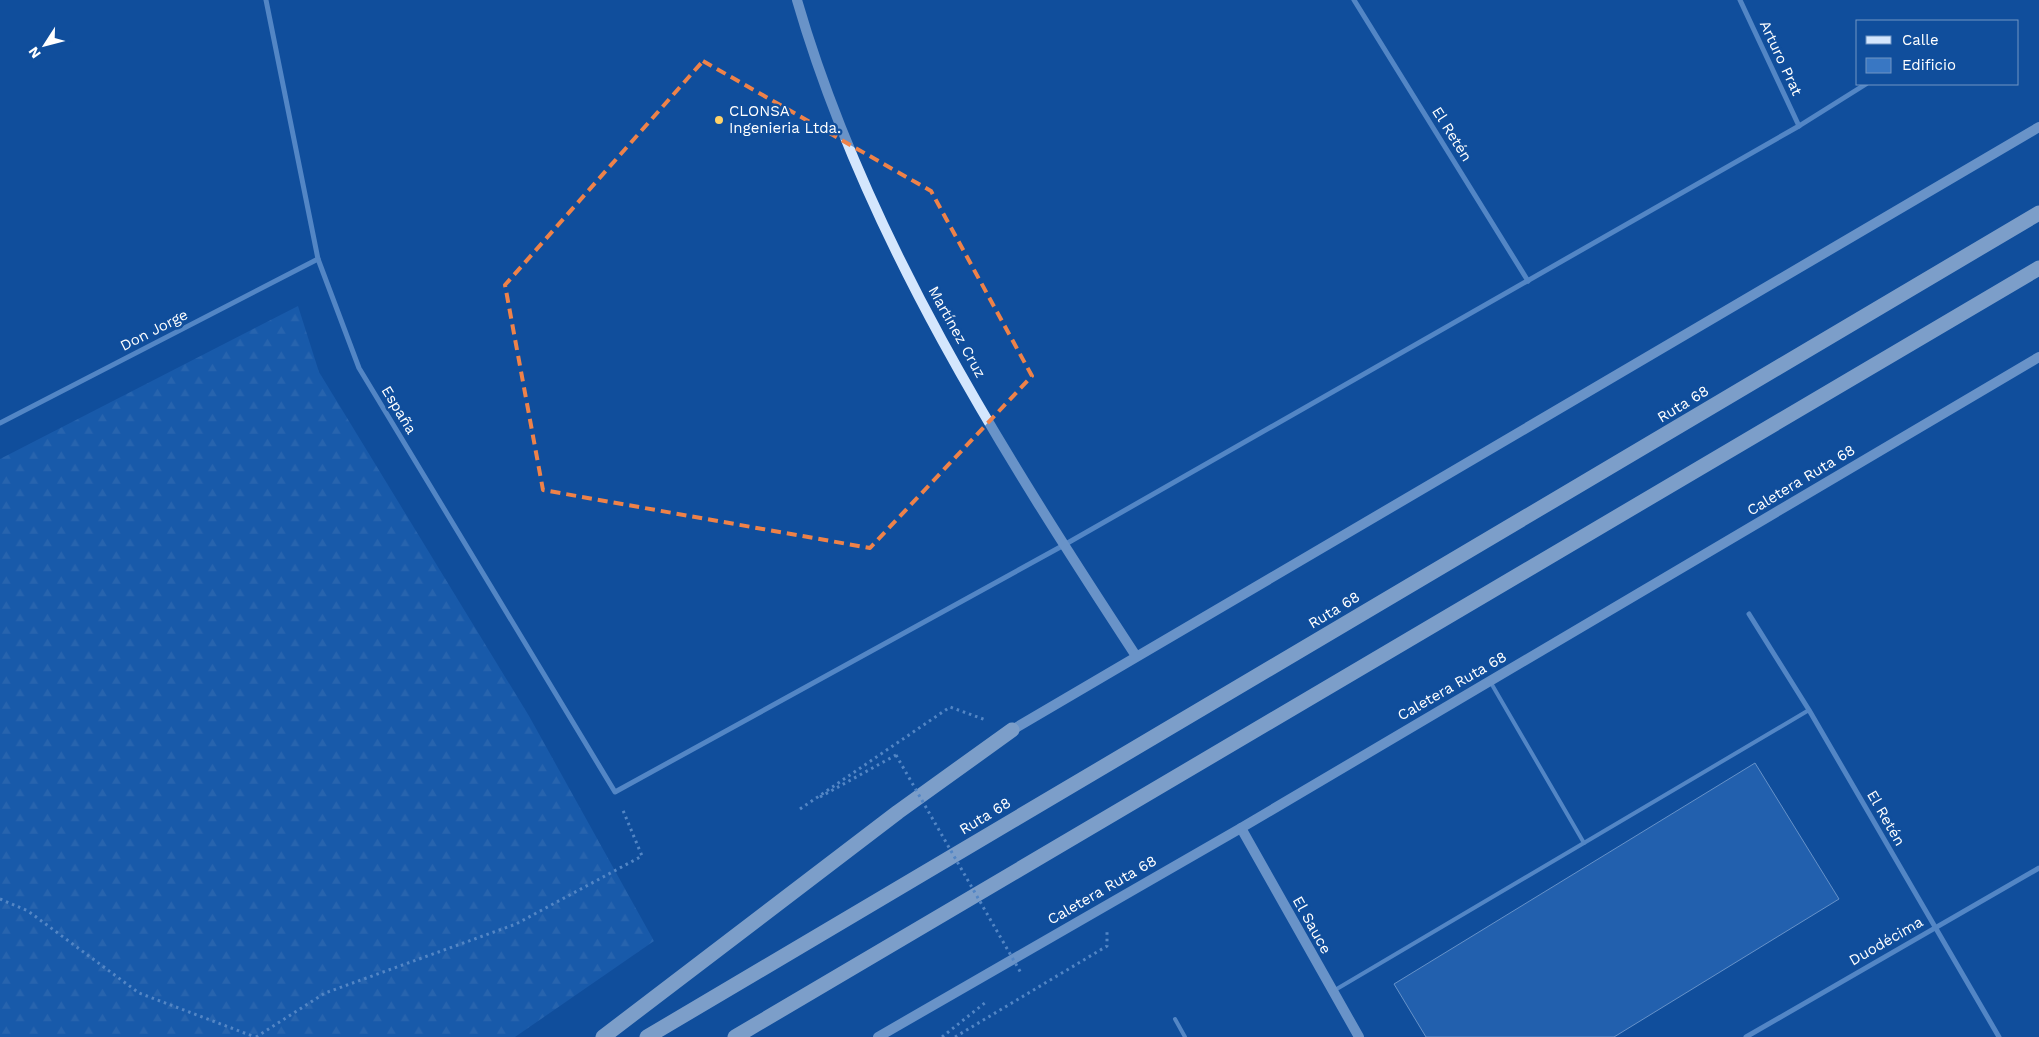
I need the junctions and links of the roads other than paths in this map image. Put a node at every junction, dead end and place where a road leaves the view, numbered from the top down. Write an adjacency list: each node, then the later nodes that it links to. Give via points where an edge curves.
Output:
1 (266, 0): 9 (street, España)
2 (797, 0): 14 (main road, Martínez Cruz, via 829,95 896,252 936,328)
3 (1354, 0): 11 (street, El Retén)
4 (1740, 0): 6 (street, Arturo Prat)
5 (1864, 85): 6 (street)
6 (1798, 126): 11 (street)
7 (2039, 127): 16 (main road)
8 (2039, 213): 27 (highway, Ruta 68)
9 (318, 259): 13 (street, Don Jorge); 14 (street, España, via 359,368 615,792)
10 (2039, 268): 28 (highway)
11 (1528, 281): 14 (street)
12 (2039, 358): 17 (main road, Caletera Ruta 68)
13 (0, 423)
14 (1064, 546): 16 (main road, Martínez Cruz)
15 (1749, 614): 18 (street, El Retén)
16 (1136, 656): 19 (main road)
17 (1490, 681): 20 (main road, Caletera Ruta 68); 21 (lane)
18 (1809, 710): 21 (lane); 23 (street, El Retén)
19 (1012, 730): 26 (highway, via 890,818)
20 (1240, 828): 24 (main road, El Sauce); 29 (main road, Caletera Ruta 68)
21 (1584, 843): 24 (lane)
22 (2039, 868): 23 (street, Duodécima)
23 (1934, 927): 32 (street, Duodécima); 33 (street, El Retén)
24 (1332, 992): 31 (main road, El Sauce)
25 (1175, 1019): 30 (lane)
26 (603, 1037)
27 (647, 1037)
28 (735, 1037)
29 (878, 1037)
30 (1185, 1037)
31 (1359, 1037)
32 (1746, 1037)
33 (1999, 1037)

